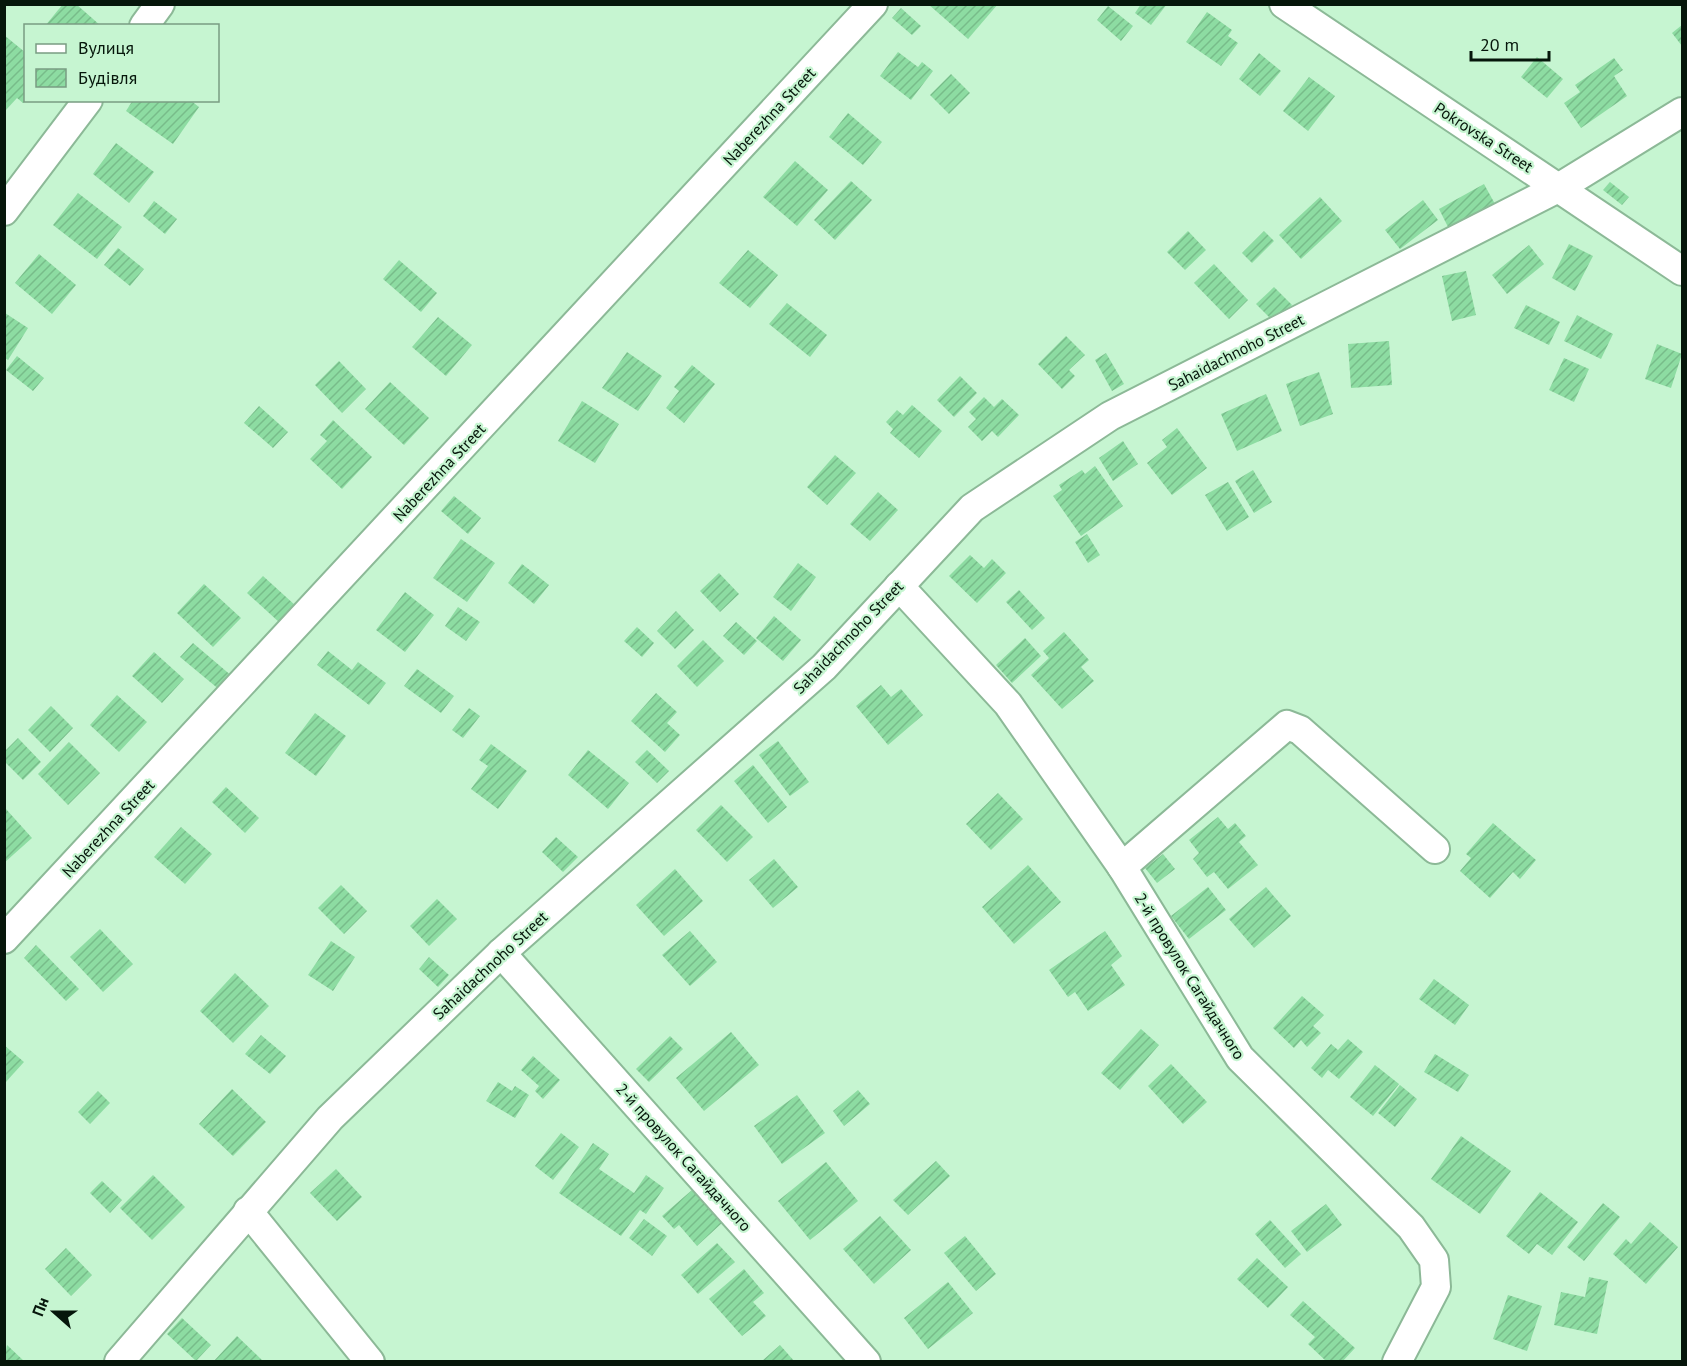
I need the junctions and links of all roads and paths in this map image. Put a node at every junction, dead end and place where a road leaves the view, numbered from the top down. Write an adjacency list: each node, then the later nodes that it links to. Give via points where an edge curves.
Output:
1 (160, 4): 4 (street)
2 (873, 4): 13 (street, Naberezhna Street)
3 (1284, 4): 7 (street, Pokrovska Street)
4 (145, 24)
5 (86, 102): 8 (street)
6 (1683, 112): 7 (street, Sahaidachnoho Street)
7 (1560, 187): 9 (street, Pokrovska Street); 10 (street, Sahaidachnoho Street, via 1110,416 972,508)
8 (4, 211)
9 (1683, 271)
10 (899, 586): 12 (street, 2-й провулок Сагайдачного, via 1008,704); 14 (street, Sahaidachnoho Street, via 824,667)
11 (1435, 849): 12 (street, via 1300,730 1287,725)
12 (1122, 867): 19 (street, 2-й провулок Сагайдачного, via 1240,1058 1410,1227 1434,1260 1436,1287)
13 (4, 939)
14 (501, 953): 15 (street, Sahaidachnoho Street, via 330,1118); 18 (street, 2-й провулок Сагайдачного)
15 (248, 1211): 16 (street, Sahaidachnoho Street); 17 (street)
16 (119, 1362)
17 (370, 1362)
18 (866, 1362)
19 (1397, 1362)

